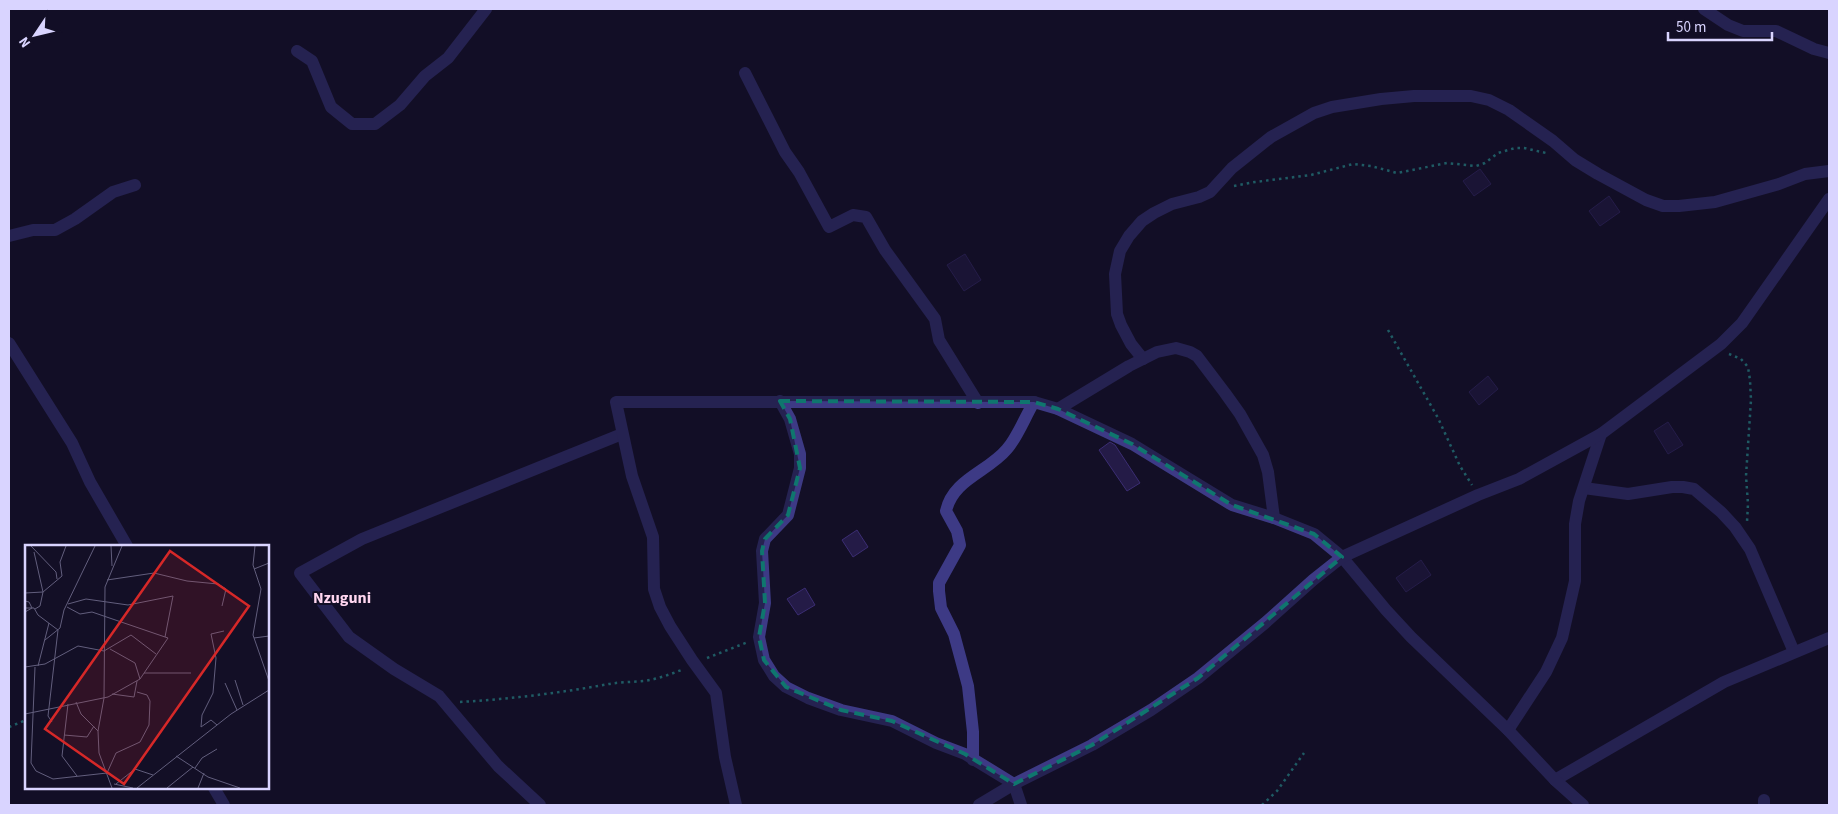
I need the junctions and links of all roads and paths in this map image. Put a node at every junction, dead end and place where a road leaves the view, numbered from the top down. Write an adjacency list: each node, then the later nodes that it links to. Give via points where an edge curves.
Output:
1 (486, 9): 3 (street, via 448,58 425,76 400,105 374,124 352,124 331,106 312,60)
2 (1704, 9): 4 (street, via 1743,31 1776,31)
3 (297, 51)
4 (1829, 53)
5 (746, 72): 18 (street, via 785,152 800,172 830,227 853,215 866,217 885,250 935,319 939,340)
6 (1549, 154): 9 (path, via 1515,148 1498,153 1476,166 1447,163 1397,173 1353,164 1311,175)
7 (1829, 171): 9 (street, via 1805,174 1714,202 1663,206 1646,200 1575,160 1553,141 1489,100 1432,95 1381,99 1314,113 1248,154)
8 (135, 185): 11 (street, via 113,192 55,230 33,230)
9 (1210, 192): 15 (street, via 1154,213 1142,221 1120,251 1115,274 1117,314 1131,344)
10 (1829, 199): 14 (street, via 1742,323)
11 (9, 236)
12 (1388, 330): 23 (path)
13 (9, 343): 26 (street, via 72,443)
14 (1712, 350): 21 (street); 25 (path, via 1741,359 1748,367 1751,400)
15 (1143, 358): 19 (street); 24 (street, via 1170,348 1182,348 1196,356 1240,414 1264,455)
16 (780, 401): 18 (street); 20 (street, via 616,402); 28 (street, via 790,419 800,454 800,468 788,515 765,539 762,551 764,603)
17 (1034, 402): 18 (street); 19 (street); 37 (street, via 1006,451 958,488 948,500 946,511 957,531 960,545 939,583 939,591 941,608 954,634 968,686)
18 (978, 403)
19 (1058, 409): 24 (street, via 1132,444 1232,505)
20 (622, 434): 31 (street, via 636,492 653,537 654,589 670,626); 32 (street, via 362,539 300,573 349,637)
21 (1601, 434): 22 (street); 23 (street, via 1519,479)
22 (1584, 488): 25 (street, via 1628,494 1672,487 1694,490 1721,512); 35 (street, via 1575,524 1575,581 1562,638 1546,672)
23 (1478, 495): 27 (street)
24 (1274, 518): 27 (street, via 1314,534)
25 (1744, 539): 30 (street)
26 (126, 545)
27 (1342, 557): 35 (street, via 1411,637); 39 (street, via 1198,678 1101,740)
28 (759, 637): 31 (path); 37 (street, via 764,660 786,687 841,710 892,721)
29 (1829, 638): 30 (street)
30 (1794, 652): 38 (street, via 1724,682)
31 (694, 663): 32 (path, via 654,680 493,700); 43 (street, via 716,693)
32 (445, 702): 42 (street, via 498,766)
33 (25, 720): 34 (path)
34 (9, 726)
35 (1508, 730): 38 (street)
36 (1304, 753): 46 (path, via 1278,791)
37 (973, 760): 39 (street)
38 (1555, 780): 47 (street)
39 (1014, 784): 44 (street); 45 (street)
40 (215, 789): 41 (street)
41 (224, 805)
42 (540, 805)
43 (736, 805)
44 (979, 805)
45 (1021, 805)
46 (1262, 805)
47 (1583, 805)

